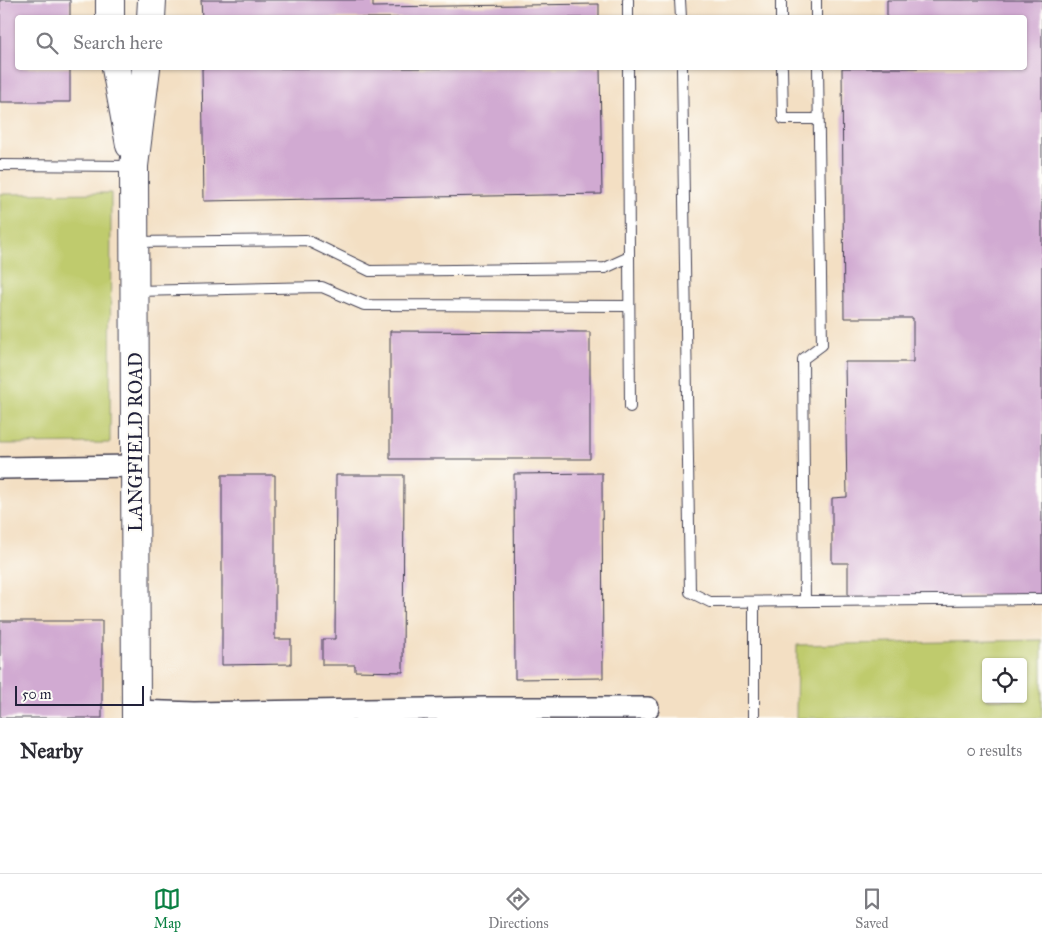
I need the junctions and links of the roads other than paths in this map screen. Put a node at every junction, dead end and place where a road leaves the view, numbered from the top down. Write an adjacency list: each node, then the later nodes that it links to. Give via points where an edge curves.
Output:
1 (110, 0): 7 (street)
2 (152, 0): 8 (street)
3 (628, 0): 9 (lane)
4 (680, 0): 10 (lane)
5 (780, 0): 11 (lane)
6 (816, 0): 12 (lane)
7 (110, 15)
8 (151, 15)
9 (628, 15)
10 (681, 15)
11 (781, 15)
12 (816, 15)
13 (116, 70): 21 (street, LANGFIELD ROAD)
14 (146, 70): 21 (street, LANGFIELD ROAD)
15 (628, 70): 23 (lane)
16 (682, 70): 31 (lane, via 690,592 710,602)
17 (782, 70): 19 (lane, via 783,119)
18 (818, 70): 19 (lane)
19 (818, 119): 30 (lane, via 822,345 803,359)
20 (0, 165): 21 (lane)
21 (134, 166): 22 (street, LANGFIELD ROAD)
22 (134, 242): 23 (lane, via 306,240 370,271 604,268); 24 (street, LANGFIELD ROAD)
23 (629, 257): 25 (lane)
24 (134, 291): 25 (lane, via 322,287 364,305); 27 (street, LANGFIELD ROAD)
25 (630, 306): 26 (lane)
26 (630, 407)
27 (135, 466): 28 (street); 33 (street, LANGFIELD ROAD)
28 (0, 468)
29 (1042, 598): 30 (lane)
30 (805, 601): 31 (lane)
31 (754, 602): 34 (lane)
32 (642, 711): 33 (street, via 460,709)
33 (136, 715)
34 (754, 718)

